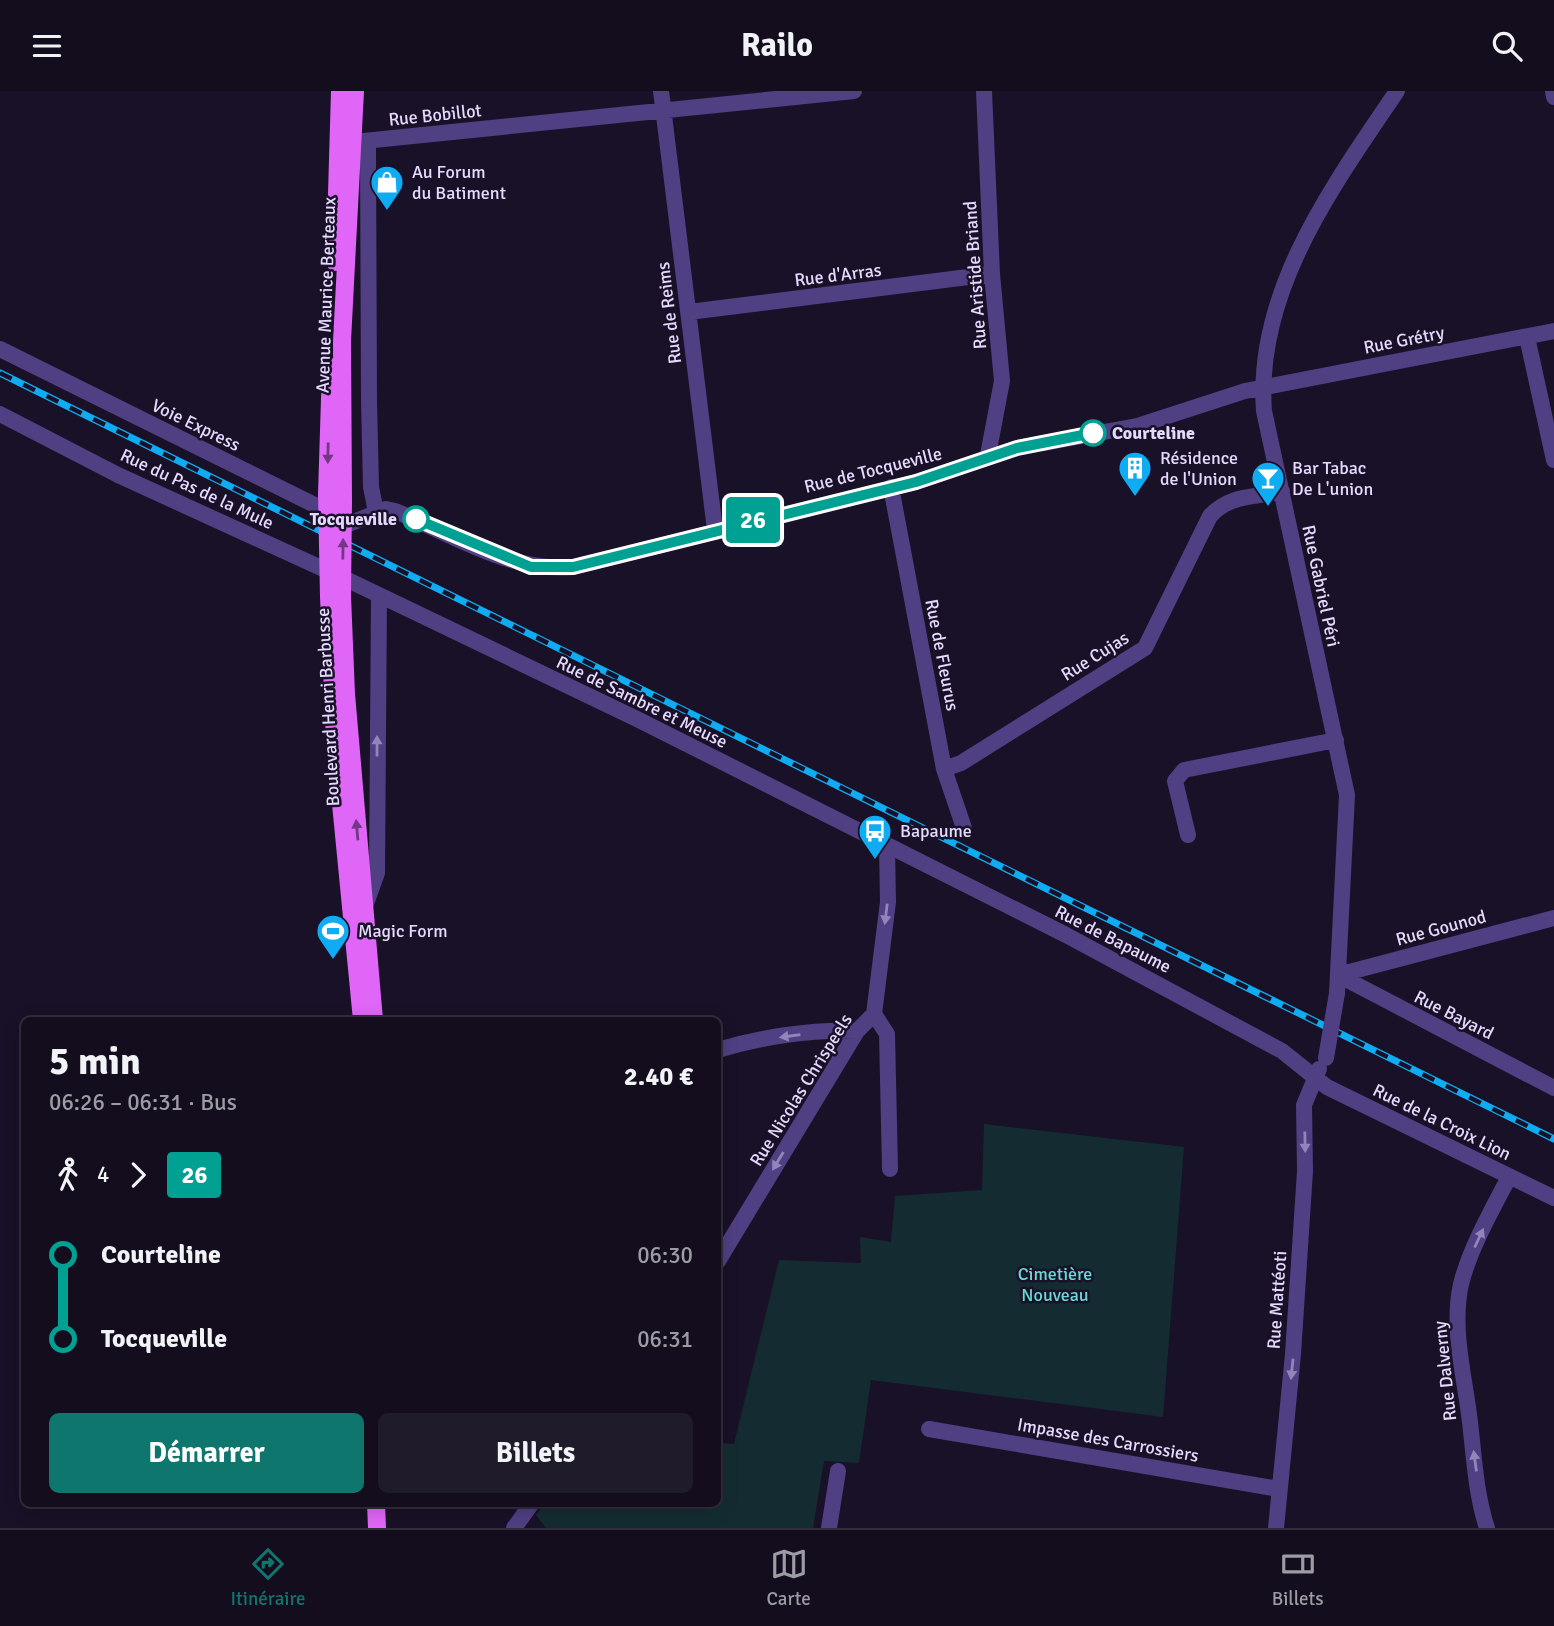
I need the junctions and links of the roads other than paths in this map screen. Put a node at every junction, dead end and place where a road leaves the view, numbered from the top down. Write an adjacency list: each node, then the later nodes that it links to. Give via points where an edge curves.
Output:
1 (340, 91): 22 (main road, Avenue Maurice Berteaux, one-way to 22)
2 (355, 91): 10 (main road, Avenue Maurice Berteaux)
3 (661, 91): 9 (street, Rue de Reims)
4 (854, 91): 9 (street, Rue Bobillot)
5 (984, 91): 11 (street, Rue Aristide Briand)
6 (1397, 91): 16 (street, Rue Gabriel Péri, via 1345,170 1290,268 1275,309)
7 (1553, 91): 8 (street)
8 (1554, 97)
9 (664, 111): 10 (street, Rue Bobillot); 12 (street, Rue de Reims)
10 (361, 145): 22 (main road, Avenue Maurice Berteaux, via 342,341); 23 (street, Avenue Maurice Berteaux, via 371,487)
11 (992, 274): 12 (street, Rue d'Arras); 18 (street, Rue Aristide Briand, via 1002,381)
12 (689, 312): 24 (street, Rue de Reims)
13 (1554, 331): 14 (street, Rue Grétry)
14 (1527, 337): 16 (street, Rue Grétry); 19 (street)
15 (0, 349): 23 (street, Voie Express, via 351,523)
16 (1262, 387): 18 (street, Rue de Tocqueville, via 1137,426); 21 (street, Rue Gabriel Péri)
17 (0, 414): 25 (street, Rue du Pas de la Mule, via 118,475)
18 (988, 455): 20 (street, Rue de Tocqueville, via 970,465)
19 (1554, 460)
20 (891, 487): 24 (street, Rue de Tocqueville); 28 (street, Rue de Fleurus)
21 (1282, 491): 27 (street, Rue Gabriel Péri); 28 (street, Rue Cujas, via 1233,498 1210,516 1145,648 961,763)
22 (335, 498): 26 (main road, Boulevard Henri Barbusse, bridge)
23 (376, 512): 24 (street, Rue de Tocqueville, via 396,511 531,567 573,567)
24 (715, 530)
25 (379, 595): 31 (street, Rue de Sambre et Meuse); 32 (street, Boulevard Henri Barbusse, one-way to 25, via 377,873)
26 (335, 596): 32 (main road, Boulevard Henri Barbusse, one-way to 26); 36 (main road, Boulevard Henri Barbusse, via 334,695)
27 (1336, 740): 30 (street, via 1184,770 1175,781); 34 (street, Rue Gabriel Péri, via 1347,795)
28 (944, 769): 29 (street, Rue de Fleurus)
29 (964, 828)
30 (1188, 835)
31 (887, 846): 35 (street, Rue Nicolas Chrispeels, one-way to 35, via 888,902); 40 (street, Rue de Bapaume, via 1206,1009 1282,1051)
32 (364, 910): 37 (main road, Boulevard Henri Barbusse)
33 (1554, 918): 34 (street, Rue Gounod)
34 (1338, 975): 40 (street, Rue Gabriel Péri, bridge, via 1326,1058); 41 (street, Rue Bayard)
35 (874, 1014): 38 (street, Rue Nicolas Chrispeels); 42 (street, via 887,1034)
36 (362, 1017)
37 (374, 1017)
38 (858, 1031): 39 (street, one-way to 39, via 835,1030); 45 (street, Rue Nicolas Chrispeels, one-way to 45)
39 (721, 1049)
40 (1315, 1076): 43 (street, Rue de la Croix Lion, via 1327,1087); 48 (street, Rue Mattéoti, one-way to 48, via 1304,1105 1305,1171)
41 (1554, 1088)
42 (890, 1169)
43 (1509, 1177): 44 (street, Rue de la Croix Lion); 57 (street, Rue Dalverny, one-way to 43, via 1458,1305 1473,1252)
44 (1554, 1198)
45 (721, 1256)
46 (929, 1429): 48 (street, Impasse des Carrossiers)
47 (838, 1471): 55 (street)
48 (1279, 1489): 56 (street, Rue Mattéoti)
49 (376, 1507): 52 (main road)
50 (387, 1507): 53 (main road)
51 (529, 1507): 54 (street)
52 (377, 1528)
53 (388, 1528)
54 (514, 1528)
55 (829, 1528)
56 (1276, 1528)
57 (1487, 1528)

